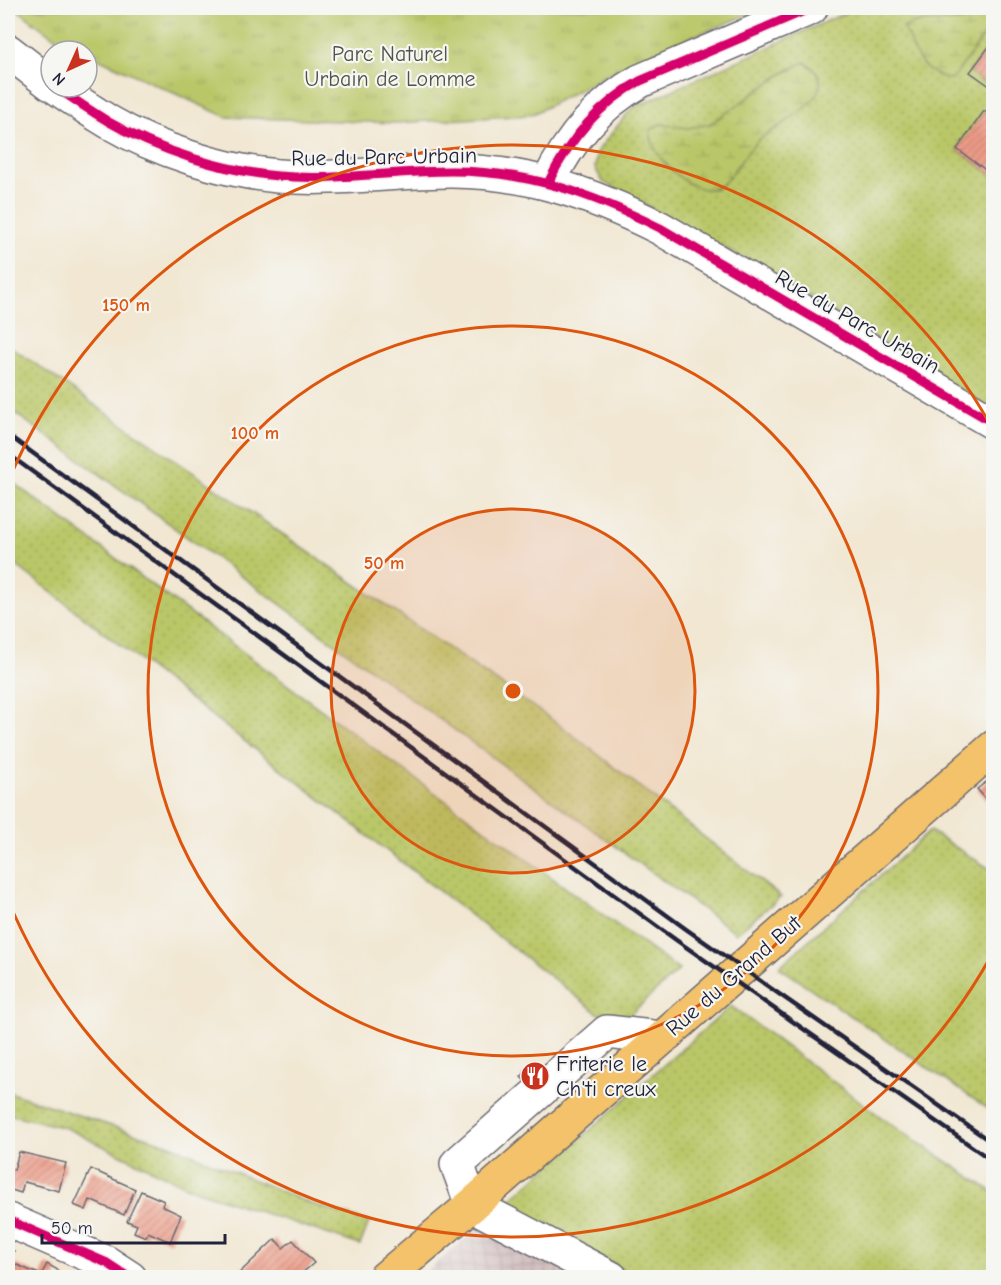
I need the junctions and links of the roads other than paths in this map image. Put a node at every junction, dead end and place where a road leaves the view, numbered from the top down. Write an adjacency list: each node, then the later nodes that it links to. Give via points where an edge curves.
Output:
1 (811, 8): 5 (street, via 625,89 581,129)
2 (8, 51): 3 (street)
3 (39, 75)
4 (74, 99): 5 (street, Rue du Parc Urbain, via 138,137 172,151 242,170 317,177 453,171)
5 (548, 183): 6 (street, Rue du Parc Urbain, via 584,193 660,228)
6 (993, 423)
7 (993, 747): 8 (main road, Rue du Grand But)
8 (472, 1205): 11 (main road, Rue du Grand But); 12 (street)
9 (8, 1220): 10 (street, via 107,1263)
10 (130, 1278)
11 (385, 1278)
12 (611, 1278)

